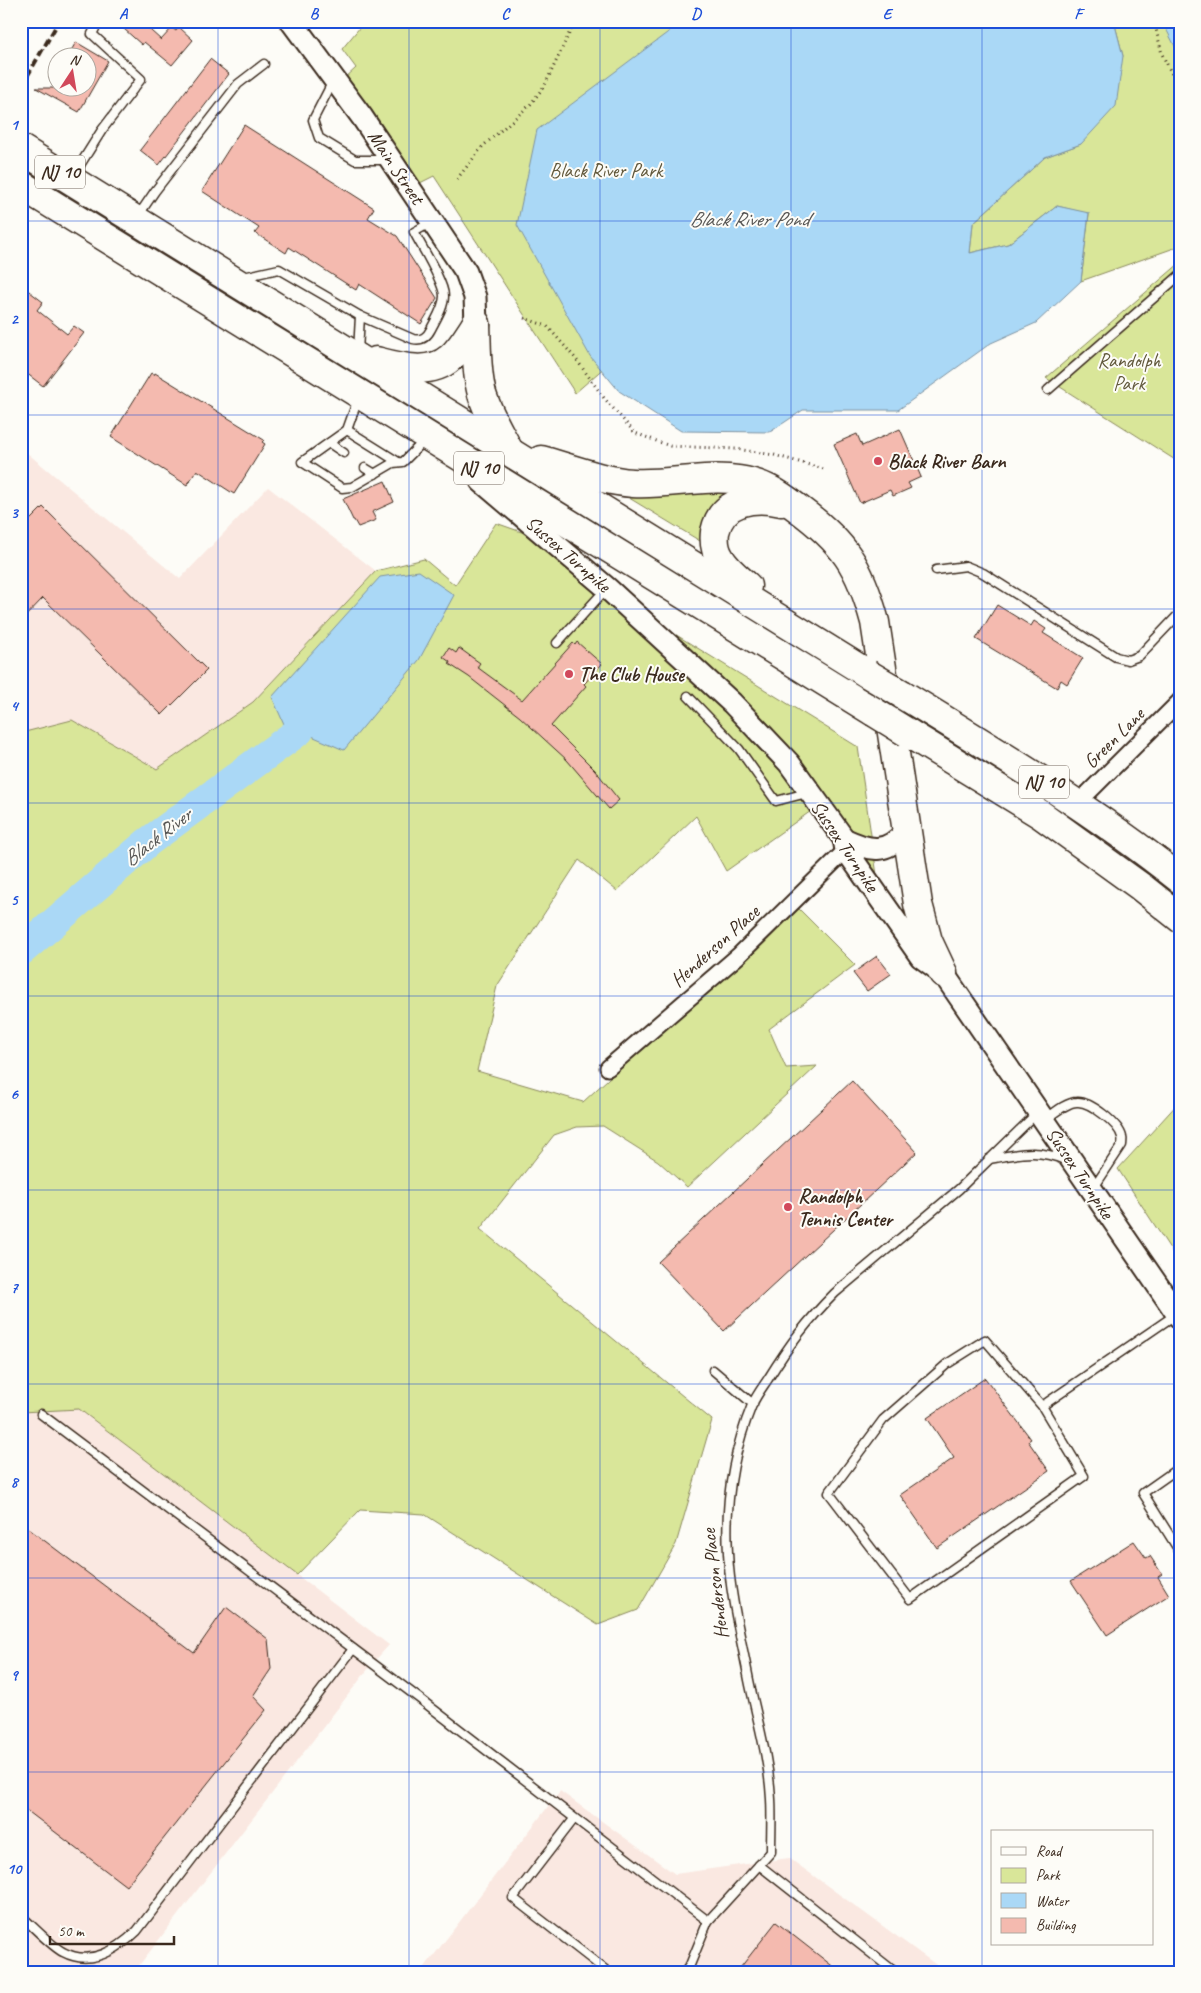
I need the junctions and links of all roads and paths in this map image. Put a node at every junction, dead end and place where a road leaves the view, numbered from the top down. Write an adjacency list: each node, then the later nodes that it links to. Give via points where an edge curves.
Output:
1 (99, 21): 10 (lane, via 92,34 142,79 102,130)
2 (291, 21): 6 (main road, Main Street)
3 (575, 21): 11 (path, via 545,85 530,104 483,146)
4 (1154, 21): 7 (path, via 1162,54)
5 (264, 64): 13 (lane, via 238,84)
6 (334, 79): 9 (main road, Main Street); 9 (lane, via 313,120 319,138 355,160)
7 (1180, 91)
8 (21, 149): 10 (highway, NJ 10)
9 (390, 160): 14 (main road, Main Street)
10 (71, 179): 13 (highway, NJ 10)
11 (457, 179)
12 (21, 185): 22 (highway, NJ 10)
13 (135, 220): 16 (highway, NJ 10)
14 (433, 222): 17 (lane, via 414,232 443,289 443,305 429,332 423,338 413,340); 19 (main road, Main Street, via 466,272 475,297)
15 (1180, 275): 21 (lane)
16 (233, 279): 17 (lane, via 278,270); 20 (highway, NJ 10)
17 (360, 316): 20 (lane)
18 (524, 318): 30 (path, via 547,326 635,433 670,446 736,449 774,455)
19 (476, 324): 20 (highway, via 450,359 428,368 393,365); 26 (highway, via 482,395)
20 (357, 356): 26 (highway, NJ 10)
21 (1048, 390)
22 (360, 395): 23 (lane); 24 (highway, NJ 10)
23 (347, 430): 25 (lane); 28 (lane)
24 (431, 438): 28 (lane, via 403,462); 34 (main road, Sussex Turnpike); 45 (highway, NJ 10, bridge, via 1040,814)
25 (329, 443): 27 (lane); 31 (lane, via 302,462 342,488 352,487)
26 (510, 452): 32 (highway, via 631,483 725,479 755,483 775,491); 36 (highway, NJ 10)
27 (344, 453)
28 (398, 462): 31 (lane)
29 (365, 468): 31 (lane)
30 (824, 469)
31 (375, 474)
32 (797, 507): 36 (highway, via 772,500 746,500 723,514 715,535 716,550 724,565); 42 (highway, via 832,536 863,582 875,622)
33 (936, 570): 35 (lane, via 966,566 983,573 1116,657 1128,660 1139,656)
34 (607, 588): 37 (lane); 40 (main road, Sussex Turnpike, via 759,729)
35 (1180, 613)
36 (789, 624): 41 (highway, NJ 10, bridge)
37 (557, 643)
38 (688, 696): 40 (lane, via 739,748 776,801)
39 (1180, 701): 41 (street, Green Lane)
40 (809, 793): 43 (main road, Sussex Turnpike)
41 (1077, 804): 44 (highway, NJ 10)
42 (906, 831): 43 (main road, via 898,841 876,850); 46 (highway, via 918,904 928,941)
43 (845, 844): 46 (main road, Sussex Turnpike, via 921,957); 47 (street, Henderson Place, via 738,956)
44 (1180, 879)
45 (1180, 918)
46 (943, 973): 48 (main road, Sussex Turnpike)
47 (608, 1068)
48 (1041, 1116): 49 (lane, Henderson Place); 50 (main road, Sussex Turnpike); 51 (lane, Henderson Place, via 1074,1102 1084,1102 1093,1106 1118,1130 1122,1145)
49 (989, 1159): 50 (lane, via 1031,1152 1053,1155); 54 (lane, Henderson Place, via 817,1311 784,1353)
50 (1074, 1164): 51 (main road, Sussex Turnpike)
51 (1092, 1190): 52 (main road, Sussex Turnpike)
52 (1178, 1316): 55 (lane)
53 (713, 1370): 54 (lane)
54 (753, 1404): 61 (lane, Henderson Place, via 739,1444 728,1496 726,1526 736,1613 771,1798 771,1852)
55 (1042, 1406): 55 (lane, via 985,1340 947,1364 883,1420 829,1493 910,1599 1084,1476)
56 (40, 1414): 59 (lane)
57 (1180, 1467): 58 (lane, via 1142,1493)
58 (1180, 1552)
59 (353, 1649): 60 (lane); 62 (lane, via 123,1944 104,1955 83,1958 63,1952)
60 (574, 1818): 63 (lane); 64 (lane, via 513,1898)
61 (759, 1865): 63 (lane, Henderson Place); 66 (lane)
62 (21, 1916)
63 (708, 1922): 65 (lane, Henderson Place)
64 (608, 1972)
65 (685, 1972)
66 (895, 1972)

